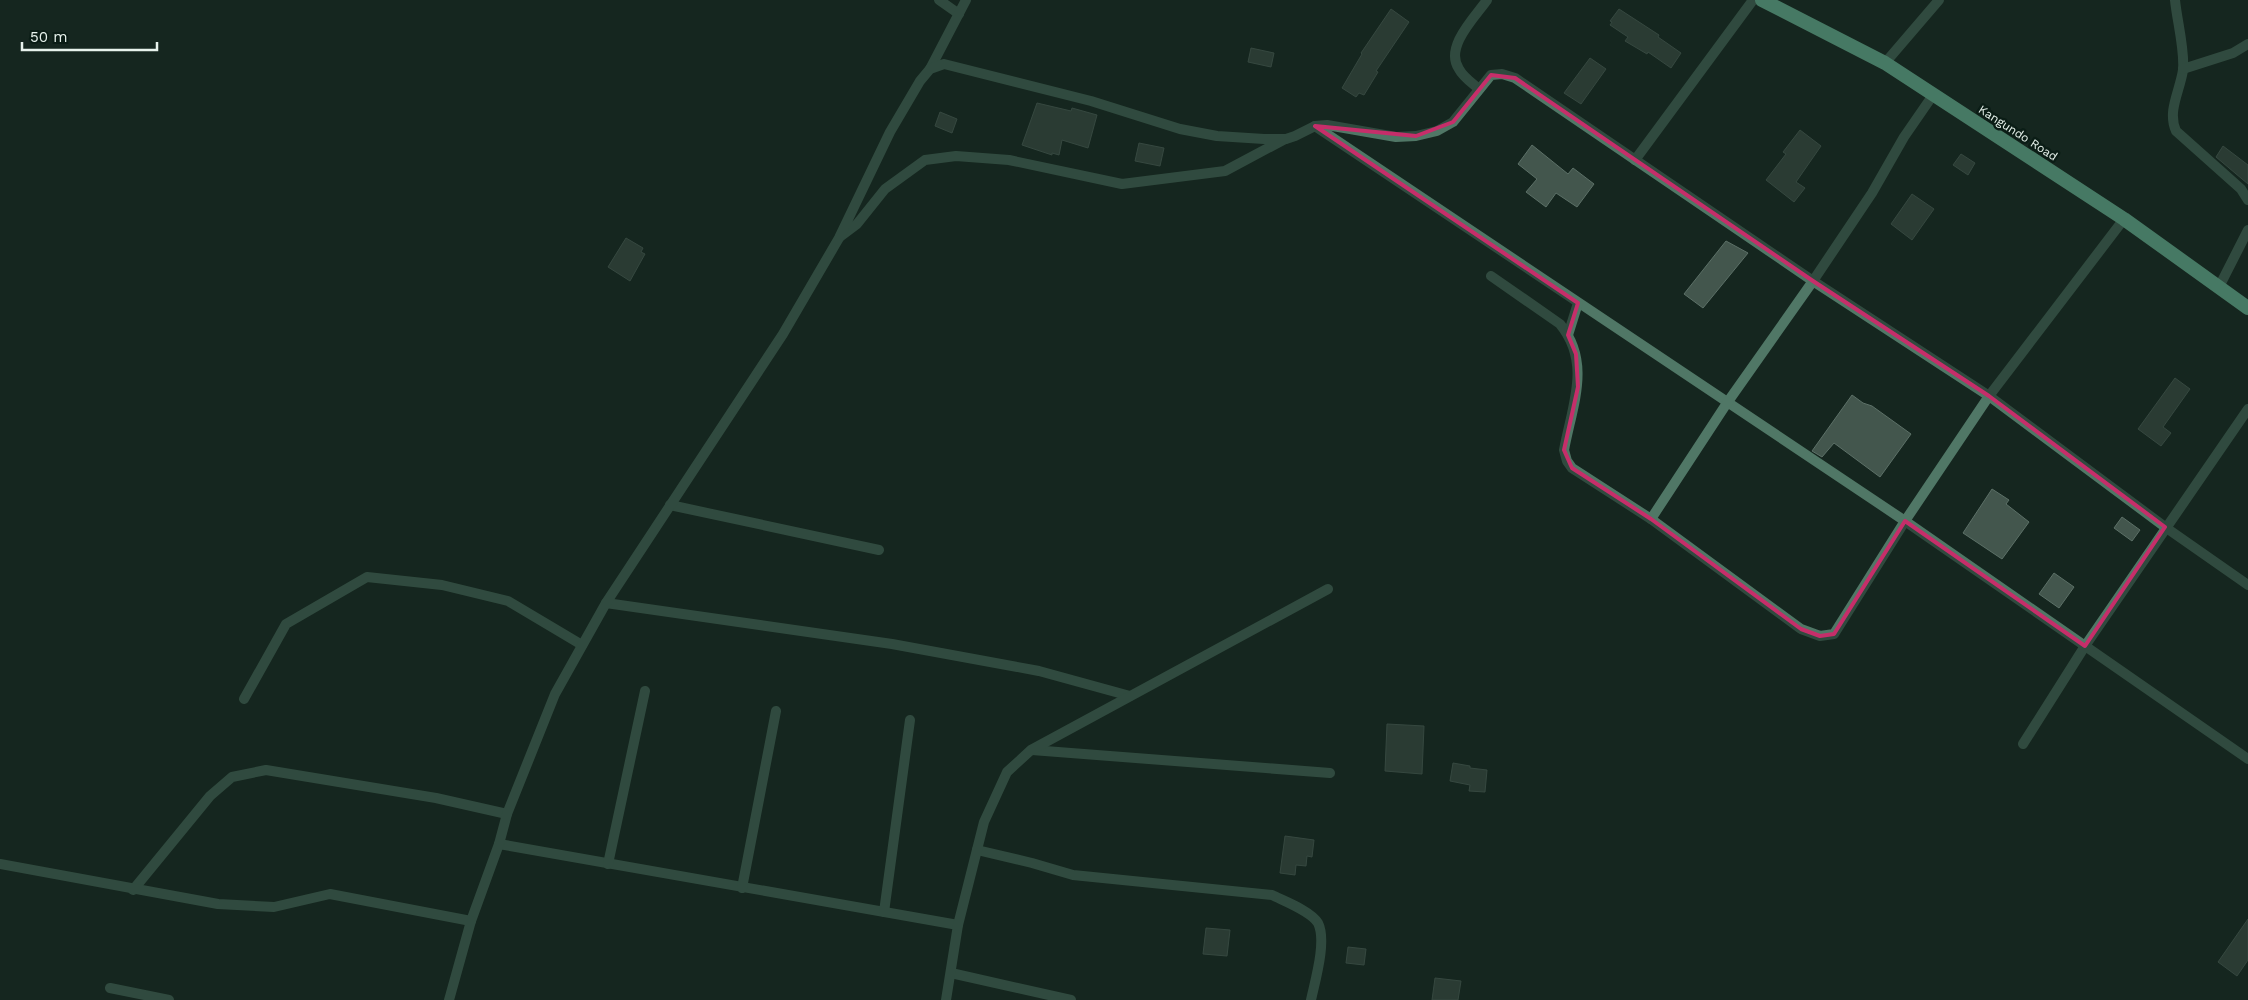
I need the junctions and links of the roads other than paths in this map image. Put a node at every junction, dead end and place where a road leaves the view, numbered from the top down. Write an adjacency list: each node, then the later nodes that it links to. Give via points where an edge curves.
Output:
1 (939, 0): 8 (street)
2 (966, 0): 8 (street)
3 (1488, 0): 13 (street, via 1459,39 1454,54 1458,69)
4 (1753, 0): 17 (street)
5 (1762, 0): 10 (highway, Kangundo Road)
6 (1939, 0): 10 (street)
7 (2175, 0): 12 (street)
8 (959, 14): 11 (street)
9 (2248, 44): 12 (street, via 2233,53)
10 (1885, 63): 14 (highway, Kangundo Road)
11 (930, 69): 16 (street, via 944,64 959,67 1208,134); 21 (street, via 890,132)
12 (2183, 69): 18 (street, via 2172,114 2176,131 2241,189)
13 (1479, 89): 15 (street, via 1453,122 1437,131 1416,136 1396,137); 17 (street, via 1491,75 1515,78)
14 (1932, 95): 19 (highway, Kangundo Road); 23 (street)
15 (1315, 126): 16 (street); 25 (street)
16 (1286, 139): 21 (street, via 1224,171 1122,184 1009,160 956,156 925,160 885,189 857,224)
17 (1635, 160): 23 (street)
18 (2248, 200)
19 (2124, 220): 24 (highway, Kangundo Road); 28 (street)
20 (2248, 230): 24 (street)
21 (839, 238): 31 (street, via 756,377)
22 (1491, 276): 27 (street, via 1560,324)
23 (1813, 282): 28 (street); 29 (street)
24 (2219, 287): 26 (highway, Kangundo Road)
25 (1578, 303): 27 (street); 29 (street)
26 (2248, 308)
27 (1568, 335): 32 (street, via 1576,354 1578,386 1564,450 1566,461)
28 (1989, 396): 33 (street); 34 (street)
29 (1727, 403): 32 (street); 33 (street)
30 (2248, 408): 34 (street)
31 (670, 505): 35 (street); 38 (street)
32 (1651, 519): 33 (street, via 1800,629 1820,636 1834,634)
33 (1905, 521): 40 (street)
34 (2165, 527): 36 (street); 40 (street)
35 (879, 550)
36 (2248, 585)
37 (1328, 589): 42 (street)
38 (606, 603): 39 (street); 42 (street, via 892,644 1039,671)
39 (582, 645): 43 (street, via 508,601 442,585 367,577 286,624); 50 (street, via 555,694)
40 (2085, 646): 46 (street); 48 (street)
41 (646, 691): 54 (street)
42 (1130, 696): 47 (street)
43 (244, 699)
44 (776, 711): 55 (street)
45 (910, 720): 57 (street)
46 (2023, 744)
47 (1031, 750): 49 (street); 52 (street, via 1008,772 984,822)
48 (2248, 759)
49 (1330, 773)
50 (507, 814): 51 (street); 56 (street, via 350,782 266,770 249,773 232,777 210,796)
51 (499, 844): 54 (street); 58 (street)
52 (977, 850): 59 (street); 66 (street, via 1073,875 1272,895 1300,909 1318,923 1322,943)
53 (0, 864): 56 (street)
54 (608, 864): 55 (street)
55 (742, 888): 57 (street)
56 (133, 890): 58 (street, via 218,904 274,907 330,894)
57 (884, 912): 59 (street)
58 (471, 921): 63 (street)
59 (958, 925): 60 (street)
60 (950, 973): 64 (street); 65 (street)
61 (110, 988): 62 (street)
62 (169, 1000)
63 (449, 1000)
64 (946, 1000)
65 (1071, 1000)
66 (1311, 1000)

